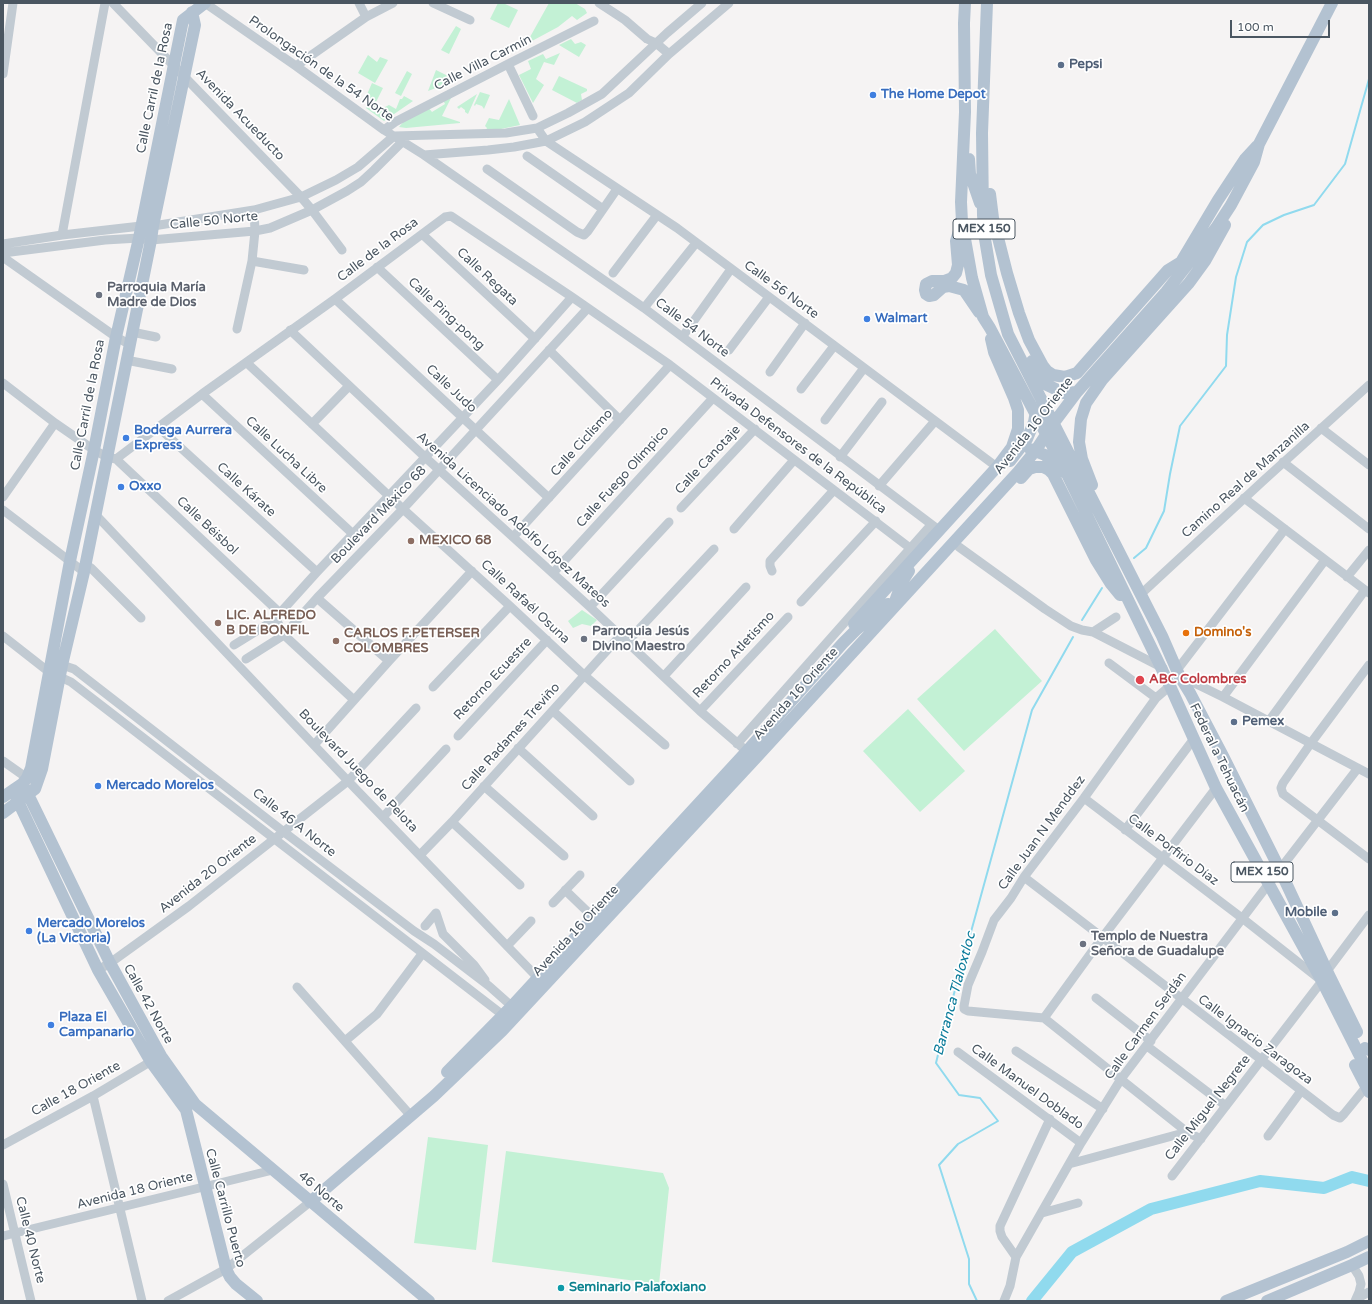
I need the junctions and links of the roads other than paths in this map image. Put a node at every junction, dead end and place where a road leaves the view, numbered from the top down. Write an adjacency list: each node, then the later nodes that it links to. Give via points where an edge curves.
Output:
1 (13, 3): 25 (street)
2 (105, 3): 51 (street)
3 (114, 3): 23 (street, Avenida Acueducto)
4 (205, 3): 15 (main road); 24 (street, Prolongación de la 54 Norte)
5 (359, 3): 16 (street)
6 (393, 3): 16 (street)
7 (433, 3): 17 (street)
8 (599, 3): 20 (street)
9 (702, 3): 20 (street)
10 (728, 3): 21 (street)
11 (958, 3): 19 (main road)
12 (965, 3): 19 (main road, MEX 150)
13 (987, 3): 34 (main road, MEX 150)
14 (1332, 3): 37 (main road)
15 (192, 12): 23 (main road, Calle Carril de la Rosa, via 183,20); 26 (main road, Calle Carril de la Rosa, via 194,25)
16 (366, 17): 24 (street)
17 (470, 20)
18 (594, 22): 22 (street, Calle Villa Carmín)
19 (964, 23): 27 (main road, MEX 150)
20 (656, 43): 21 (street); 29 (street, via 602,94)
21 (672, 51): 32 (street, via 629,93 584,122)
22 (508, 64): 28 (street); 30 (street, Calle Villa Carmín)
23 (173, 65): 26 (street, Avenida Acueducto); 48 (main road, Calle Carril de la Rosa)
24 (296, 66): 30 (street, Prolongación de la 54 Norte)
25 (3, 74)
26 (184, 75): 40 (street, Avenida Acueducto); 48 (main road, Calle Carril de la Rosa)
27 (965, 112): 46 (main road, via 970,174); 47 (main road, MEX 150)
28 (533, 116)
29 (538, 128): 31 (street, via 506,133); 32 (street)
30 (384, 130): 31 (street, Prolongación de la 54 Norte)
31 (394, 136): 33 (street, Prolongación de la 54 Norte); 40 (street, Calle 50 Norte, via 358,167)
32 (546, 141): 35 (street, via 514,148); 39 (street, Calle 56 Norte)
33 (402, 142): 35 (street, Prolongación de la 54 Norte); 44 (street, Calle 50 Norte, via 361,182)
34 (982, 146): 46 (main road, MEX 150); 58 (main road, via 986,157 993,218 1010,286 1029,340 1049,373 1065,377 1077,373 1168,270)
35 (424, 155): 69 (street, Calle 54 Norte)
36 (527, 156): 42 (street)
37 (1249, 161): 41 (main road, Avenida 16 Oriente); 58 (main road, Avenida 16 Oriente, via 1218,200)
38 (487, 169): 42 (street, via 584,235)
39 (617, 189): 42 (street); 45 (street, Calle 56 Norte)
40 (301, 197): 43 (street, Calle 50 Norte); 44 (street, Avenida Acueducto)
41 (1231, 205): 64 (main road, Avenida 16 Oriente); 132 (main road, via 1225,226 1205,262 1179,295 1102,380 1086,403 1079,426 1079,448 1094,490)
42 (602, 209)
43 (254, 210): 48 (street, Calle 50 Norte); 49 (street)
44 (312, 210): 49 (street, Calle 50 Norte, via 270,228); 56 (street, Avenida Acueducto)
45 (657, 214): 54 (street, Calle 56 Norte); 63 (street)
46 (983, 215): 94 (main road, MEX 150, via 991,275 1003,317 1011,340); 96 (main road, via 1014,317 1038,374 1047,385)
47 (962, 222): 70 (main road, MEX 150, via 972,278); 70 (main road, via 956,241 956,273 944,281 926,284 925,290 929,296 943,287 964,290)
48 (147, 226): 51 (street, Calle 50 Norte); 52 (main road, Calle Carril de la Rosa); 53 (main road, Calle Carril de la Rosa)
49 (255, 231): 53 (street, Calle 50 Norte); 59 (street)
50 (422, 234): 60 (street, Calle de la Rosa); 65 (street, Calle de la Rosa, via 445,217 451,216); 79 (street, Calle Regata)
51 (62, 235): 55 (street, Calle 50 Norte)
52 (139, 238): 53 (street, Calle 50 Norte); 57 (street, Calle 50 Norte, via 98,240); 77 (main road, Calle Carril de la Rosa)
53 (151, 240): 75 (main road, Calle Carril de la Rosa)
54 (696, 243): 61 (street, Calle 56 Norte); 69 (street)
55 (3, 244)
56 (342, 250)
57 (3, 253): 77 (street, via 7,260)
58 (1183, 259): 64 (main road); 96 (main road, Avenida 16 Oriente)
59 (252, 261): 62 (street); 72 (street)
60 (377, 267): 67 (street, Calle de la Rosa); 90 (street, Calle Ping-pong)
61 (731, 269): 66 (street, Calle 56 Norte); 76 (street)
62 (304, 270)
63 (613, 273)
64 (1178, 277): 96 (main road, Avenida 16 Oriente); 112 (main road, via 1174,291 1166,304 1076,401 1066,418)
65 (572, 297): 68 (street, Calle de la Rosa); 79 (street, Boulevard México 68)
66 (769, 297): 71 (street, Calle 56 Norte); 83 (street)
67 (335, 299): 74 (street, Calle de la Rosa); 101 (street, Calle Judo)
68 (588, 308): 82 (street, Boulevard México 68); 86 (street, Calle de la Rosa)
69 (644, 308): 76 (street, Calle 54 Norte)
70 (983, 317): 73 (main road, MEX 150)
71 (805, 323): 81 (street, Calle 56 Norte); 89 (street)
72 (237, 328)
73 (990, 328): 100 (main road, MEX 150); 121 (main road, via 994,352 1014,398 1018,417 1015,441)
74 (290, 330): 85 (street, Calle de la Rosa); 93 (street, Avenida Licenciado Adolfo López Mateos)
75 (132, 332): 78 (street); 80 (main road, Calle Carril de la Rosa)
76 (682, 336): 116 (street, Calle 54 Norte)
77 (116, 337): 80 (street); 114 (main road, Calle Carril de la Rosa)
78 (156, 337)
79 (535, 339): 90 (street, Boulevard México 68)
80 (129, 344): 84 (main road, Calle Carril de la Rosa)
81 (834, 346): 87 (street, Calle 56 Norte); 95 (street)
82 (549, 350): 102 (street); 111 (street, Boulevard México 68)
83 (729, 350)
84 (126, 360): 88 (street); 117 (main road, Calle Carril de la Rosa)
85 (247, 363): 97 (street, Calle de la Rosa); 106 (street, Calle Rafaél Osuna)
86 (670, 365): 98 (street, Privada Defensores de la República); 102 (street, Calle Ciclismo)
87 (864, 368): 103 (street); 104 (street, Calle 56 Norte)
88 (172, 369)
89 (770, 372)
90 (498, 380): 101 (street, Boulevard México 68)
91 (3, 383): 105 (street, Calle Béisbol)
92 (1369, 385): 109 (street, Camino Real de Manzanilla)
93 (349, 386): 106 (street); 118 (street, Avenida Licenciado Adolfo López Mateos)
94 (1035, 387): 100 (main road); 107 (main road, MEX 150)
95 (801, 389)
96 (1072, 393): 107 (main road, Avenida 16 Oriente)
97 (202, 394): 108 (street, Calle de la Rosa); 142 (street, Calle Lucha Libre)
98 (713, 398): 110 (street, Privada Defensores de la República); 154 (street, Calle Fuego Olímpico)
99 (882, 402): 116 (street)
100 (1036, 413): 107 (main road, MEX 150); 113 (main road, via 1030,433)
101 (462, 417): 111 (street, Calle Judo); 118 (street, Boulevard México 68)
102 (620, 420): 128 (street, Calle Ciclismo)
103 (825, 420)
104 (934, 421): 121 (street, Calle 56 Norte); 124 (street)
105 (55, 423): 114 (street, Calle Béisbol); 127 (street)
106 (312, 424): 126 (street, Calle Rafaél Osuna)
107 (1048, 426): 112 (main road, Federal a Tehuacán / MEX 150); 113 (main road, Avenida 16 Oriente); 115 (main road, Federal a Tehuacán / MEX 150)
108 (158, 427): 117 (street, Calle de la Rosa); 153 (street, Calle Kárate)
109 (1321, 428): 120 (street, Camino Real de Manzanilla); 122 (street)
110 (754, 429): 119 (street, Privada Defensores de la República); 130 (street, Calle Canotaje)
111 (476, 430): 123 (street, Boulevard México 68); 128 (street, Calle Judo)
112 (1060, 436): 115 (main road); 132 (main road, Federal a Tehuacán / MEX 150)
113 (1029, 449): 121 (main road, via 1011,453); 135 (main road, Avenida 16 Oriente); 160 (main road, via 1047,456 1060,472 1102,556); 162 (main road, Avenida 16 Oriente, via 955,542)
114 (94, 450): 117 (street, Calle Béisbol); 149 (main road, Calle Carril de la Rosa)
115 (1057, 455): 160 (main road, Federal a Tehuacán / MEX 150)
116 (840, 457): 124 (street, Calle 54 Norte)
117 (111, 458): 134 (main road, Calle Carril de la Rosa); 165 (street, Calle Béisbol)
118 (426, 458): 123 (street, Avenida Licenciado Adolfo López Mateos); 126 (street, Boulevard México 68)
119 (794, 460): 125 (street, Privada Defensores de la República); 139 (street)
120 (1283, 462): 129 (street, Camino Real de Manzanilla); 140 (street)
121 (1000, 463): 135 (main road)
122 (1369, 465)
123 (439, 470): 131 (street, Boulevard México 68); 143 (street, Avenida Licenciado Adolfo López Mateos)
124 (879, 486): 138 (street, Calle 54 Norte)
125 (834, 490): 136 (street, Privada Defensores de la República); 152 (street, via 770,562)
126 (390, 495): 131 (street, Calle Rafaél Osuna); 142 (street, Boulevard México 68)
127 (3, 497)
128 (549, 498): 143 (street, Calle Ciclismo)
129 (1244, 498): 141 (street); 158 (street, Camino Real de Manzanilla)
130 (681, 508)
131 (403, 509): 151 (street, Calle Rafaél Osuna); 159 (street, Boulevard México 68)
132 (1097, 509): 158 (main road, Federal a Tehuacán / MEX 150)
133 (3, 510): 149 (street)
134 (95, 514): 150 (main road, Calle Carril de la Rosa); 201 (street, Boulevard Juego de Pelota)
135 (961, 515): 138 (main road); 162 (main road, Avenida 16 Oriente)
136 (876, 521): 145 (street, Privada Defensores de la República); 161 (street)
137 (669, 522): 164 (street)
138 (935, 527): 145 (street); 175 (main road, via 856,620)
139 (734, 529)
140 (1369, 529)
141 (1285, 530): 148 (street); 183 (street)
142 (353, 534): 153 (street, Boulevard México 68)
143 (513, 537): 154 (street, Avenida Licenciado Adolfo López Mateos)
144 (959, 547): 160 (main road, via 1029,469 1043,467 1053,474 1102,569 1116,590); 162 (main road, via 917,592); 169 (street, via 1071,626)
145 (910, 548): 205 (street)
146 (714, 549): 173 (street, Calle Radames Treviño)
147 (1369, 550): 155 (street)
148 (1325, 560): 155 (street); 189 (street)
149 (70, 561): 150 (street); 182 (main road, Calle Carril de la Rosa)
150 (84, 568): 168 (street, via 92,568); 182 (main road, Calle Carril de la Rosa)
151 (472, 571): 163 (street, Calle Rafaél Osuna); 178 (street)
152 (772, 571)
153 (317, 572): 165 (street, Boulevard México 68)
154 (553, 573): 164 (street, Avenida Licenciado Adolfo López Mateos)
155 (1347, 577): 157 (street)
156 (746, 587): 185 (street)
157 (1367, 592): 196 (street)
158 (1141, 594): 172 (main road, Federal a Tehuacán / MEX 150)
159 (317, 598): 170 (street, Boulevard México 68); 178 (street)
160 (1127, 598): 172 (main road, via 1144,611); 181 (main road, Federal a Tehuacán / MEX 150)
161 (801, 602)
162 (896, 602): 175 (main road, Avenida 16 Oriente, via 857,628); 205 (main road, Avenida 16 Oriente)
163 (510, 606): 174 (street, Calle Rafaél Osuna); 187 (street)
164 (590, 607): 173 (street, Avenida Licenciado Adolfo López Mateos)
165 (278, 616): 170 (street); 176 (street, Boulevard México 68)
166 (788, 617): 194 (street, Retorno Atletismo)
167 (1116, 617): 169 (street)
168 (141, 618)
169 (1093, 632): 181 (street)
170 (284, 635): 177 (street, Boulevard México 68); 191 (street)
171 (3, 636): 182 (street)
172 (1162, 636): 183 (main road, Federal a Tehuacán / MEX 150)
173 (624, 639): 184 (street, Calle Radames Treviño); 185 (street, Avenida Licenciado Adolfo López Mateos)
174 (547, 640): 184 (street, Calle Rafaél Osuna); 198 (street, Retorno Ecuestre)
175 (843, 643): 205 (main road, Avenida 16 Oriente)
176 (234, 645)
177 (246, 659)
178 (388, 661): 191 (street)
179 (1109, 663): 190 (street)
180 (1369, 665): 200 (street)
181 (1160, 667): 183 (street); 186 (main road, Federal a Tehuacán / MEX 150)
182 (52, 668): 195 (street, Calle 46 A Norte, via 74,670); 197 (street, Calle 46 A Norte); 212 (main road, Calle Carril de la Rosa, via 31,768)
183 (1178, 673): 188 (main road, Federal a Tehuacán / MEX 150); 189 (street)
184 (585, 676): 193 (street, Calle Radames Treviño); 202 (street, Calle Rafaél Osuna)
185 (664, 676): 194 (street, Avenida Licenciado Adolfo López Mateos)
186 (1170, 686): 188 (main road, via 1183,688); 190 (street, Calle Juan N Menddez); 199 (main road, Federal a Tehuacán / MEX 150)
187 (434, 687)
188 (1190, 693): 230 (main road, Federal a Tehuacán / MEX 150)
189 (1223, 697): 196 (street)
190 (1156, 698): 216 (street, Calle Juan N Menddez)
191 (354, 700): 201 (street)
192 (416, 708): 209 (street, Avenida 20 Oriente)
193 (553, 711): 203 (street, Calle Radames Treviño); 210 (street)
194 (700, 711): 205 (street, Avenida Licenciado Adolfo López Mateos)
195 (140, 720): 197 (street); 211 (street, Calle 46 A Norte)
196 (1269, 722): 200 (street)
197 (132, 729): 215 (street, Calle 46 A Norte)
198 (458, 736)
199 (1193, 740): 214 (main road, Federal a Tehuacán / MEX 150); 223 (street)
200 (1311, 743): 207 (street); 221 (street, via 1281,788 1283,794)
201 (314, 745): 209 (street, Boulevard Juego de Pelota)
202 (664, 745)
203 (518, 748): 213 (street, Calle Radames Treviño); 219 (street)
204 (446, 749): 220 (street)
205 (746, 751): 238 (main road, Avenida 16 Oriente); 255 (main road, Avenida 16 Oriente)
206 (3, 761): 212 (street)
207 (1358, 768): 208 (street); 221 (street, Calle Carmen Serdán)
208 (1369, 774)
209 (348, 781): 220 (street, Boulevard Juego de Pelota); 224 (street, Avenida 20 Oriente)
210 (630, 781)
211 (220, 782): 215 (street); 224 (street, Calle 46 A Norte)
212 (21, 786): 217 (main road, Calle 42 Norte); 217 (main road, via 35,789)
213 (484, 786): 222 (street, Calle Radames Treviño); 227 (street)
214 (1216, 788): 228 (street); 233 (main road, Federal a Tehuacán / MEX 150)
215 (212, 791): 225 (street, Calle 46 A Norte)
216 (1084, 798): 223 (street, Calle Porfirio Díaz); 232 (street, Calle Juan N Menddez)
217 (23, 799): 218 (main road); 247 (main road, Calle 42 Norte); 248 (main road, Calle 42 Norte)
218 (3, 813)
219 (593, 816)
220 (383, 817): 226 (street, Boulevard Juego de Pelota)
221 (1317, 820): 229 (street); 230 (street, Calle Carmen Serdán)
222 (452, 822): 226 (street, Calle Radames Treviño); 234 (street)
223 (1125, 830): 228 (street, Calle Porfirio Díaz)
224 (284, 832): 225 (street, Avenida 20 Oriente); 244 (street, Calle 46 A Norte)
225 (274, 840): 246 (street, Calle 46 A Norte); 247 (street, Avenida 20 Oriente)
226 (420, 855): 245 (street, Boulevard Juego de Pelota)
227 (564, 856)
228 (1162, 858): 239 (street, Calle Porfirio Díaz); 243 (street)
229 (1369, 859)
230 (1280, 870): 233 (street, Calle Carmen Serdán); 250 (main road, Federal a Tehuacán / MEX 150)
231 (580, 875): 235 (street)
232 (1024, 877): 243 (street, Calle Ignacio Zaragoza); 256 (street, Calle Juan N Menddez, via 994,920 968,985 964,1009)
233 (1268, 884): 239 (street, Calle Carmen Serdán); 250 (main road, Federal a Tehuacán / MEX 150)
234 (520, 885)
235 (565, 890): 236 (street); 238 (street)
236 (553, 903)
237 (1369, 915): 250 (street, Calle Miguel Negrete)
238 (593, 917): 249 (main road, Avenida 16 Oriente)
239 (1242, 918): 250 (street, Calle Porfirio Díaz); 254 (street, Calle Carmen Serdán)
240 (531, 920): 245 (street)
241 (425, 926): 242 (street, via 436,913)
242 (443, 934): 244 (street); 251 (street, via 482,975)
243 (1102, 938): 254 (street, Calle Ignacio Zaragoza); 256 (street)
244 (434, 944): 251 (street, Calle 46 A Norte)
245 (507, 946): 249 (street, Boulevard Juego de Pelota)
246 (422, 954): 255 (street, Calle 46 A Norte); 257 (street, via 377,1014)
247 (110, 963): 248 (street, Avenida 20 Oriente); 262 (main road, Calle 42 Norte)
248 (98, 970): 262 (main road, Calle 42 Norte)
249 (537, 977): 255 (main road, Avenida 16 Oriente)
250 (1325, 980): 260 (main road, Federal a Tehuacán / MEX 150); 263 (street, Calle Miguel Negrete); 264 (main road, Federal a Tehuacán / MEX 150); 266 (main road, via 1326,1006)
251 (488, 986): 255 (street, Calle 46 A Norte)
252 (297, 987): 257 (street)
253 (1096, 998): 258 (street)
254 (1181, 1000): 258 (street, Calle Carmen Serdán); 263 (street, Calle Ignacio Zaragoza)
255 (511, 1014): 272 (main road, Avenida 16 Oriente, via 455,1064)
256 (1044, 1018): 265 (street)
257 (345, 1041): 272 (street)
258 (1149, 1043): 265 (street, Calle Carmen Serdán); 269 (street)
259 (1016, 1051): 271 (street)
260 (1368, 1051)
261 (958, 1052): 273 (street, Calle Manuel Doblado)
262 (156, 1059): 268 (street, Calle 18 Oriente); 270 (main road, Calle 42 Norte)
263 (1261, 1061): 267 (street, Calle Ignacio Zaragoza); 269 (street, Calle Miguel Negrete)
264 (1369, 1074)
265 (1121, 1079): 271 (street, Calle Carmen Serdán); 274 (street)
266 (1368, 1090): 267 (street, Calle Ignacio Zaragoza, via 1340,1118)
267 (1301, 1091): 275 (street)
268 (93, 1096): 278 (street, Calle 18 Oriente); 286 (street)
269 (1226, 1106): 276 (street, Calle Miguel Negrete)
270 (190, 1107): 280 (main road, 46 Norte); 283 (main road, Calle Carrillo Puerto)
271 (1103, 1109): 277 (street, Calle Carmen Serdán)
272 (409, 1113): 284 (main road, Avenida 16 Oriente)
273 (1050, 1119): 277 (street, Calle Manuel Doblado); 291 (street, via 1000,1226 1002,1237)
274 (1187, 1132): 276 (street); 279 (street)
275 (1268, 1136)
276 (1201, 1139): 281 (street, Calle Miguel Negrete)
277 (1082, 1142): 279 (street, Calle Carmen Serdán)
278 (3, 1144)
279 (1069, 1164): 287 (street, Calle Carmen Serdán)
280 (273, 1170): 283 (street, Avenida 18 Oriente); 284 (main road, 46 Norte)
281 (1172, 1176)
282 (3, 1184): 288 (street, Calle 40 Norte)
283 (204, 1188): 286 (street, Avenida 18 Oriente); 294 (main road, Calle Carrillo Puerto)
284 (308, 1200): 294 (street); 301 (main road, 46 Norte)
285 (1078, 1203): 287 (street)
286 (120, 1208): 288 (street, Avenida 18 Oriente); 298 (street)
287 (1042, 1213): 291 (street, Calle Carmen Serdán)
288 (15, 1233): 289 (street, Avenida 18 Oriente); 297 (street, Calle 40 Norte)
289 (3, 1236)
290 (1369, 1241): 303 (main road)
291 (1016, 1257): 302 (street, Calle Carmen Serdán)
292 (1369, 1257): 293 (main road)
293 (1352, 1265): 296 (street, via 1361,1284); 304 (main road)
294 (226, 1269): 299 (street); 300 (main road, Calle Carrillo Puerto, via 236,1284)
295 (1369, 1292): 296 (street)
296 (1355, 1300)
297 (31, 1301)
298 (142, 1301)
299 (168, 1301)
300 (257, 1301)
301 (429, 1301)
302 (1004, 1301)
303 (1226, 1301)
304 (1267, 1301)

